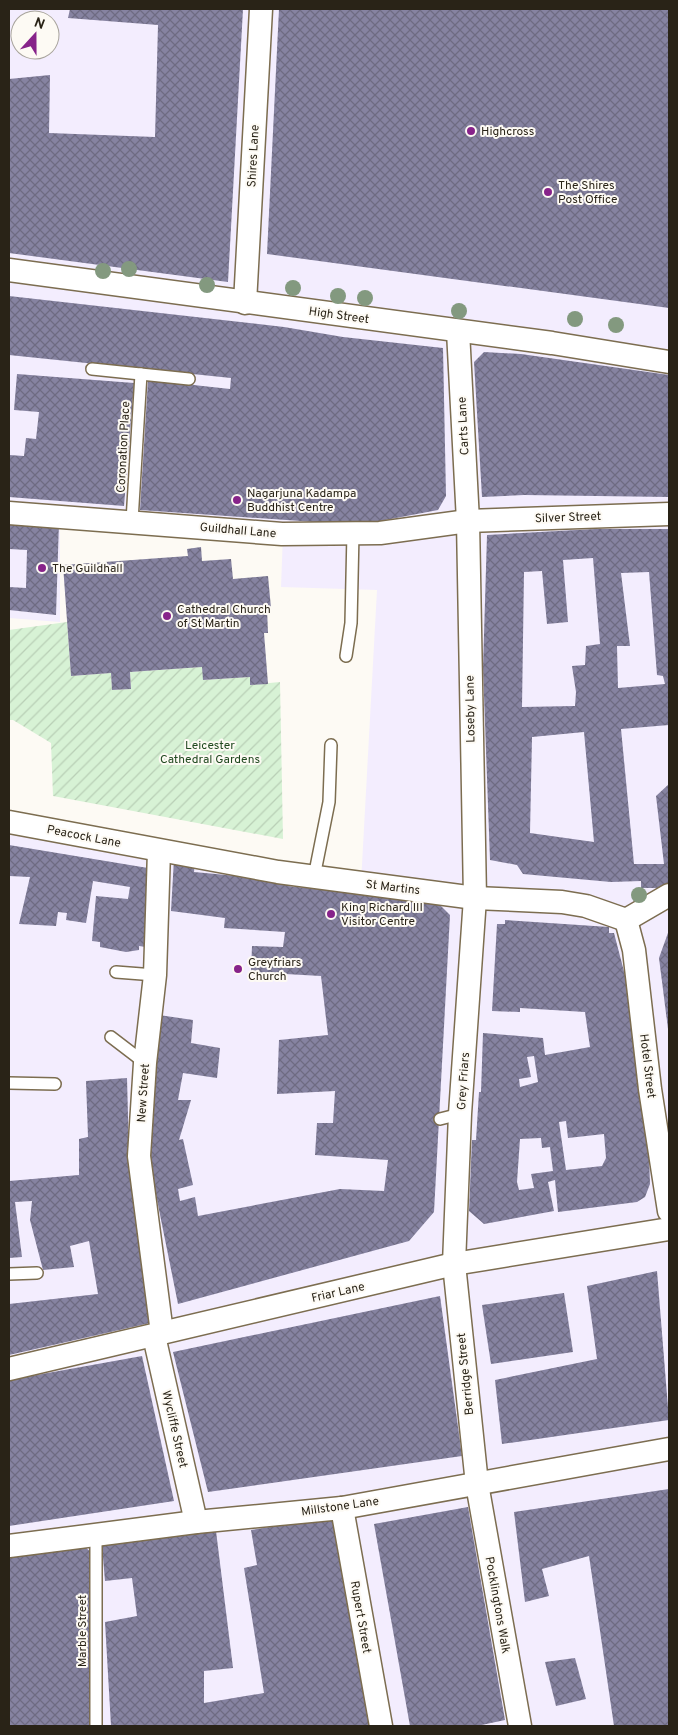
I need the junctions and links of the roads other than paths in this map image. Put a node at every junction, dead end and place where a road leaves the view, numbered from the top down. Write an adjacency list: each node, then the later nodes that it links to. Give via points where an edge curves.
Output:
1 (260, 9): 3 (street, Shires Lane)
2 (9, 270): 3 (street, High Street)
3 (245, 303): 4 (street, High Street)
4 (458, 331): 5 (street, High Street); 12 (street, Carts Lane)
5 (669, 362)
6 (92, 369): 7 (lane)
7 (141, 374): 8 (lane); 11 (lane, Coronation Place)
8 (189, 379)
9 (9, 513): 11 (street, Guildhall Lane)
10 (669, 514): 12 (street, Silver Street)
11 (132, 521): 13 (street, Guildhall Lane, via 282,534)
12 (468, 521): 13 (street, Guildhall Lane, via 380,533); 20 (street, Loseby Lane)
13 (353, 533): 14 (lane, via 351,623)
14 (346, 656)
15 (331, 745): 18 (lane, via 330,802)
16 (9, 822): 17 (street, Peacock Lane)
17 (159, 851): 18 (street, St Martins); 23 (street, New Street)
18 (314, 877): 20 (street, St Martins)
19 (669, 895): 21 (street)
20 (475, 898): 21 (street, St Martins, via 562,902 586,906); 31 (street, Grey Friars, via 450,1116)
21 (626, 920): 28 (street, Hotel Street)
22 (116, 972): 23 (lane)
23 (155, 975): 25 (street, New Street)
24 (112, 1037): 25 (lane)
25 (145, 1062): 34 (street, New Street, via 139,1156)
26 (9, 1083): 27 (lane)
27 (55, 1084)
28 (660, 1087): 29 (street, Hotel Street)
29 (669, 1211)
30 (669, 1229): 31 (street, Friar Lane)
31 (454, 1264): 34 (street, Friar Lane); 37 (street, Berridge Street)
32 (37, 1273): 33 (lane)
33 (9, 1274)
34 (158, 1334): 35 (street, Friar Lane); 39 (street, Wycliffe Street)
35 (9, 1369)
36 (669, 1449): 37 (street, Millstone Lane)
37 (477, 1484): 38 (street, Millstone Lane); 44 (street, Pocklingtons Walk)
38 (342, 1508): 39 (street, Millstone Lane); 43 (street, Rupert Street)
39 (196, 1522): 40 (street, Millstone Lane)
40 (96, 1535): 41 (street, Millstone Lane); 42 (lane, Marble Street)
41 (9, 1546)
42 (96, 1726)
43 (381, 1726)
44 (520, 1726)

